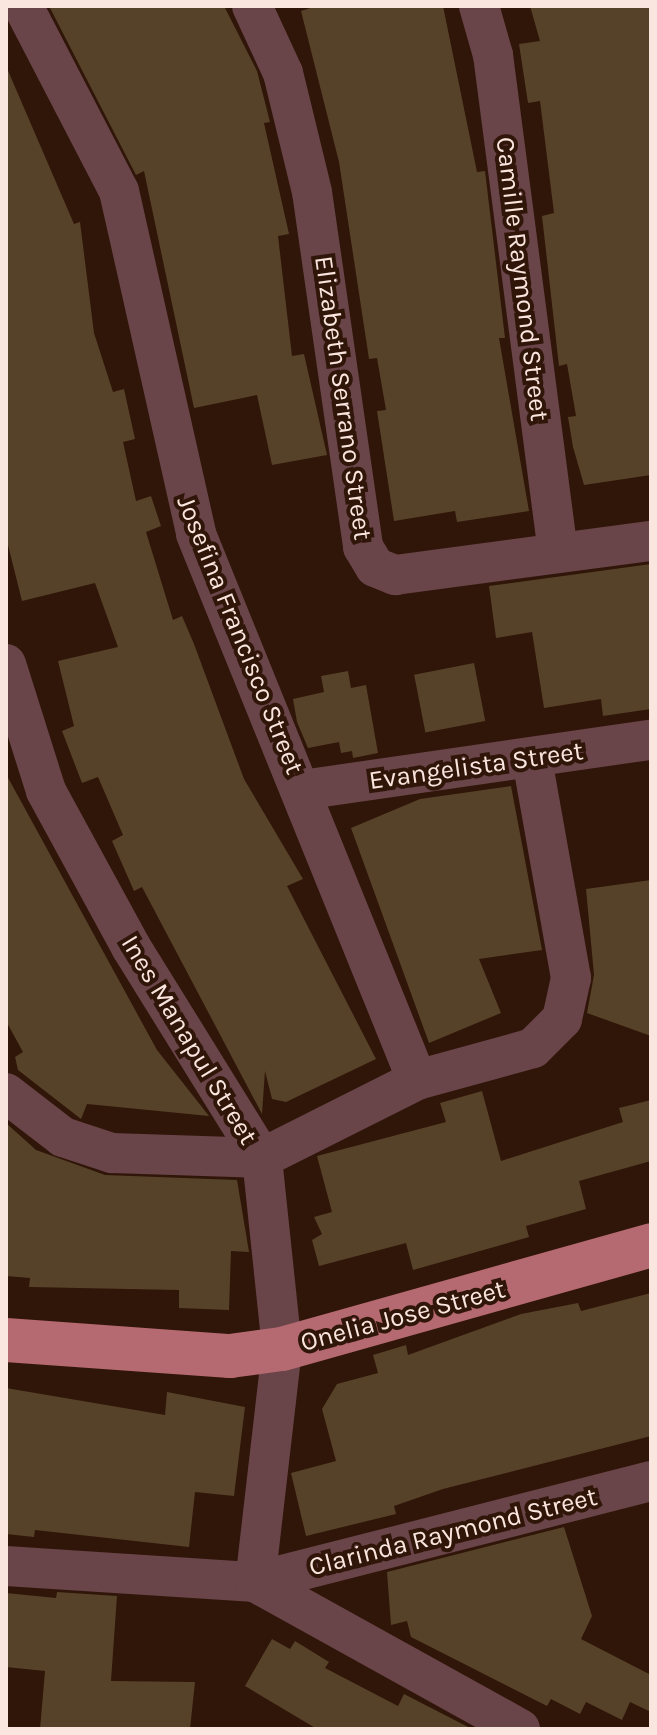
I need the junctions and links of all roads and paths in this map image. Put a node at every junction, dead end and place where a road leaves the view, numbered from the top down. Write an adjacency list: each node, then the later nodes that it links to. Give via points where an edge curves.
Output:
1 (23, 6): 9 (street, Josefina Francisco Street, via 119,191 191,520)
2 (252, 6): 5 (street, Elizabeth Serrano Street, via 283,73 312,192 363,547 375,567 395,575)
3 (479, 6): 5 (street, Camille Raymond Street, via 493,55)
4 (651, 541): 5 (street, Elizabeth Serrano Street)
5 (558, 553)
6 (6, 664): 12 (street, Ines Manapul Street, via 46,791 131,947)
7 (651, 740): 8 (street, Evangelista Street)
8 (532, 759): 9 (street, Evangelista Street); 10 (street, via 567,938 571,978 562,1019 533,1048)
9 (302, 790): 10 (street, Josefina Francisco Street)
10 (417, 1080): 12 (street)
11 (6, 1093): 12 (street, via 21,1112 63,1137 112,1153)
12 (262, 1158): 15 (street, Ines Manapul Street)
13 (651, 1245): 15 (main road, Onelia Jose Street)
14 (6, 1340): 15 (main road, Onelia Jose Street, via 230,1356)
15 (282, 1349): 18 (street, Ines Manapul Street)
16 (651, 1481): 18 (street, Clarinda Raymond Street)
17 (6, 1566): 18 (street)
18 (255, 1582): 19 (street)
19 (520, 1729)

